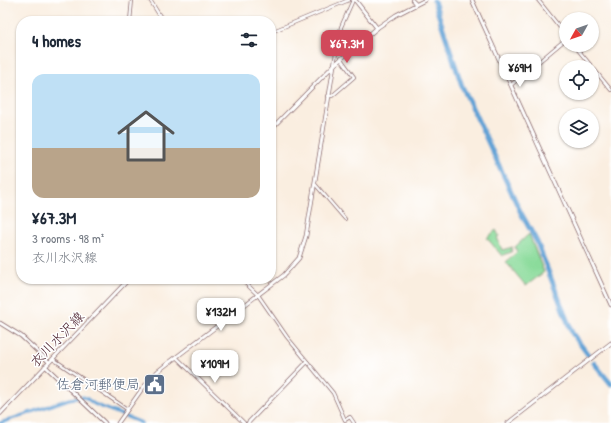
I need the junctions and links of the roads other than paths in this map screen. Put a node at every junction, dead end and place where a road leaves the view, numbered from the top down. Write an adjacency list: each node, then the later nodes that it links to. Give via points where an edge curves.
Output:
1 (132, 0): 9 (street)
2 (150, 0): 10 (street)
3 (352, 0): 12 (street); 13 (street); 17 (street, via 341,27)
4 (412, 0): 8 (street)
5 (425, 0): 8 (street)
6 (472, 0): 18 (street)
7 (538, 0): 11 (street)
8 (416, 4): 12 (street)
9 (130, 16)
10 (160, 16)
11 (559, 26)
12 (377, 28): 16 (street)
13 (276, 30)
14 (559, 45): 18 (street)
15 (580, 52): 19 (street)
16 (341, 59): 17 (street); 20 (street, via 354,77 332,96)
17 (334, 65): 20 (street); 21 (street)
18 (511, 85): 29 (street)
19 (611, 90)
20 (328, 96): 22 (street)
21 (276, 124)
22 (315, 184): 23 (street); 24 (street, via 306,236 299,258)
23 (345, 219)
24 (276, 281)
25 (125, 284): 33 (street, 衣川水沢線)
26 (246, 284): 28 (street)
27 (272, 284): 28 (street)
28 (258, 295): 32 (street); 35 (street)
29 (611, 305)
30 (0, 323): 34 (street, via 20,336)
31 (611, 343): 44 (street)
32 (176, 357): 37 (street, via 158,371); 41 (street)
33 (52, 359): 34 (street, 衣川水沢線); 37 (street)
34 (49, 362): 36 (street, 衣川水沢線)
35 (307, 362): 42 (street); 43 (street, via 333,393 345,420 350,417)
36 (45, 366): 38 (street, 衣川水沢線); 39 (street)
37 (127, 409): 40 (street)
38 (0, 414)
39 (104, 423)
40 (118, 423)
41 (244, 423)
42 (248, 423)
43 (354, 423)
44 (509, 423)

